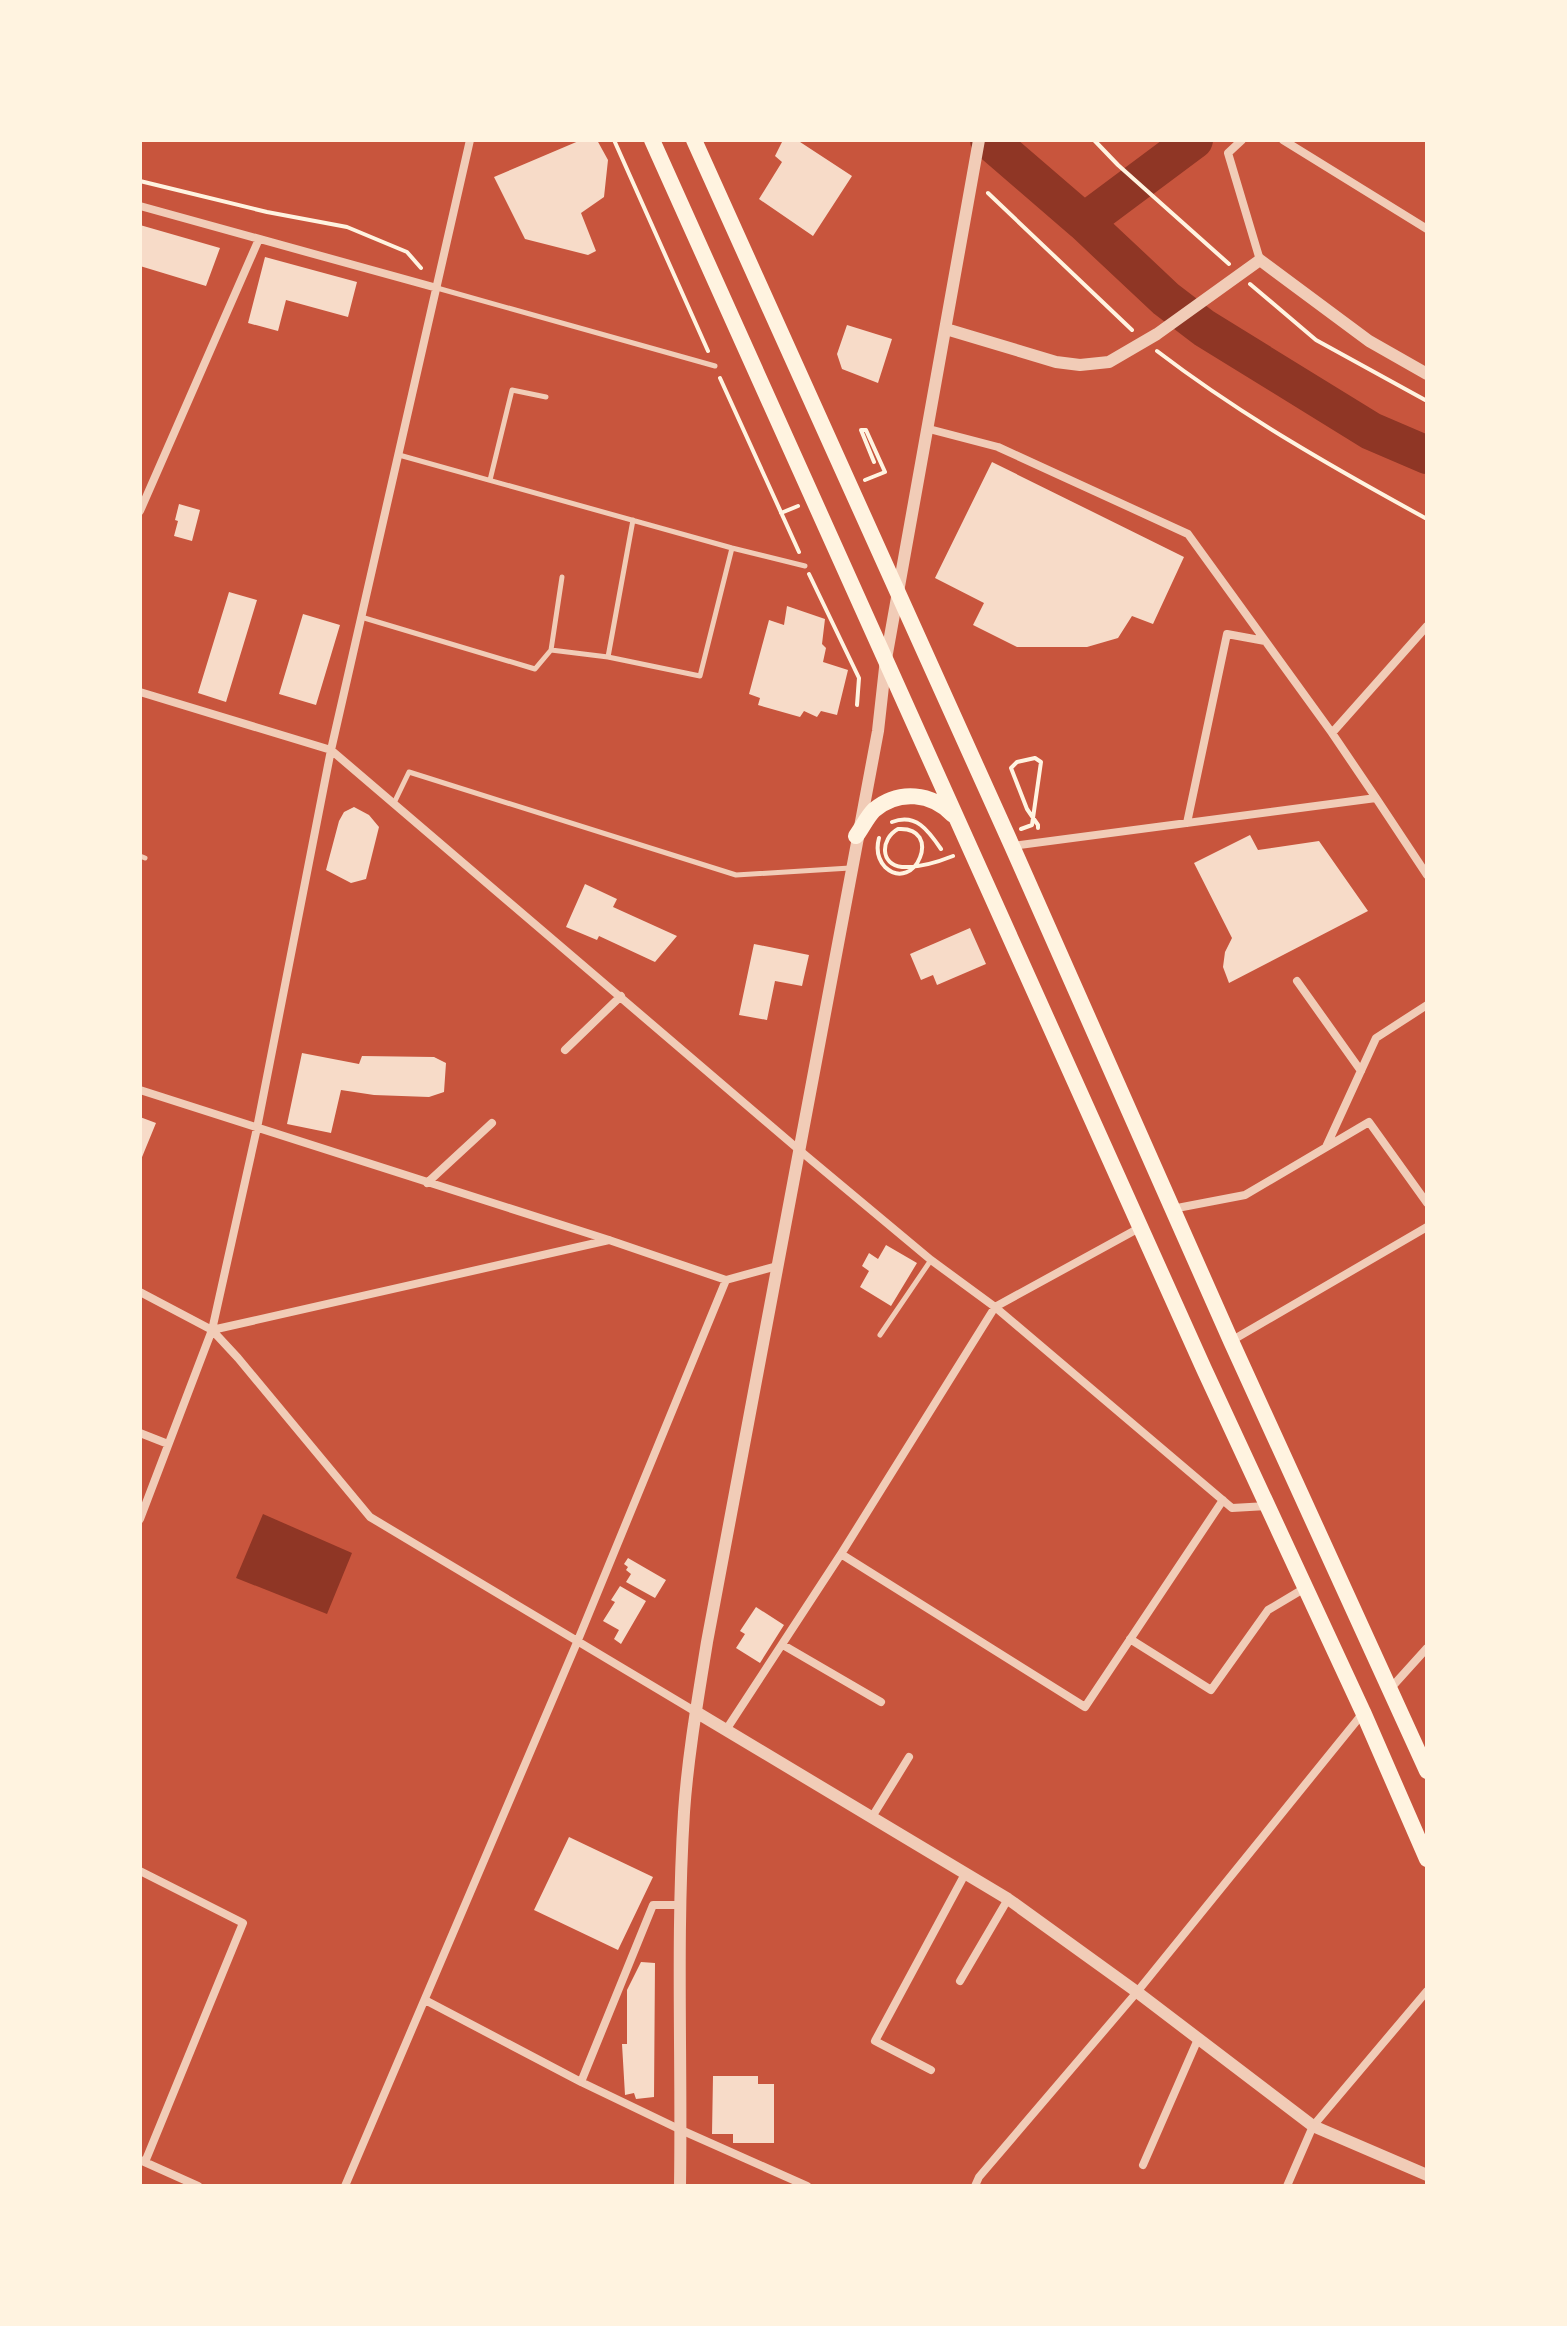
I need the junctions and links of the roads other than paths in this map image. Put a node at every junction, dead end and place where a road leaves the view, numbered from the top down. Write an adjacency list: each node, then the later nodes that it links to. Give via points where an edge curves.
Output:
1 (470, 140): 11 (street)
2 (652, 140): 30 (highway)
3 (694, 140): 24 (highway)
4 (979, 140): 12 (street)
5 (1242, 140): 10 (street, via 1228,153)
6 (1283, 140): 8 (street)
7 (140, 206): 9 (street)
8 (1427, 229)
9 (259, 239): 11 (street); 19 (street)
10 (1260, 260): 12 (street, via 1109,362 1080,365 1033,356); 14 (street, via 1369,341)
11 (437, 288): 13 (lane); 17 (street)
12 (946, 329): 16 (street)
13 (715, 366)
14 (1427, 374)
15 (546, 397): 18 (lane, via 512,390)
16 (929, 429): 24 (street); 27 (street, via 998,447 1188,534)
17 (398, 454): 18 (lane); 25 (street)
18 (490, 480): 20 (lane)
19 (140, 511)
20 (633, 520): 21 (lane); 29 (lane)
21 (732, 548): 22 (lane); 29 (lane, via 700,676)
22 (805, 566)
23 (562, 577): 28 (lane)
24 (898, 596): 30 (street); 39 (highway)
25 (361, 617): 28 (lane, via 535,669); 33 (street)
26 (1427, 626): 32 (street)
27 (1266, 641): 32 (street); 37 (street, via 1227,634)
28 (551, 650): 29 (lane)
29 (608, 657)
30 (886, 659): 36 (highway); 38 (street, via 878,731)
31 (140, 692): 33 (street)
32 (1332, 733): 34 (street)
33 (331, 750): 35 (street); 49 (street)
34 (1376, 798): 37 (street); 41 (street)
35 (394, 803): 40 (lane, via 409,772 736,875); 43 (street)
36 (957, 819): 38 (highway, via 936,801 910,795 875,809); 55 (highway)
37 (1187, 823): 39 (street)
38 (856, 836): 40 (street)
39 (1012, 846): 54 (highway)
40 (851, 868): 51 (street)
41 (1427, 875)
42 (1297, 981): 46 (street)
43 (621, 996): 45 (street); 51 (street)
44 (1427, 1005): 46 (street, via 1376,1038)
45 (565, 1050)
46 (1361, 1071): 50 (street)
47 (140, 1090): 49 (street)
48 (492, 1123): 52 (street)
49 (257, 1128): 52 (street); 63 (street)
50 (1326, 1148): 53 (street, via 1369,1122); 54 (street, via 1245,1195)
51 (798, 1149): 58 (street); 59 (street)
52 (427, 1183): 57 (street)
53 (1427, 1203)
54 (1172, 1209): 65 (highway)
55 (1142, 1227): 62 (street); 69 (highway)
56 (1427, 1227): 65 (street)
57 (609, 1240): 60 (street); 63 (street)
58 (931, 1260): 62 (street); 64 (lane)
59 (777, 1266): 60 (street); 79 (street)
60 (726, 1280): 74 (street)
61 (140, 1292): 63 (street)
62 (995, 1307): 68 (street); 71 (street)
63 (212, 1330): 67 (street); 74 (street, via 370,1517)
64 (880, 1335)
65 (1231, 1341): 77 (highway)
66 (140, 1433): 67 (street)
67 (168, 1444): 70 (street)
68 (1223, 1500): 69 (street, via 1232,1508); 73 (street)
69 (1267, 1506): 72 (highway)
70 (140, 1519)
71 (841, 1554): 73 (street, via 1085,1707); 75 (street)
72 (1305, 1588): 73 (street, via 1268,1610 1211,1690); 80 (highway)
73 (1130, 1639)
74 (578, 1640): 79 (street); 93 (street)
75 (783, 1645): 78 (street); 81 (street)
76 (1426, 1650): 77 (street)
77 (1389, 1690): 83 (highway)
78 (881, 1702)
79 (696, 1712): 81 (street); 89 (street)
80 (1363, 1712): 85 (highway); 92 (street)
81 (726, 1730): 84 (street)
82 (909, 1757): 84 (street)
83 (1427, 1771)
84 (872, 1817): 87 (street)
85 (1427, 1859)
86 (140, 1871): 99 (street, via 243,1923)
87 (965, 1874): 88 (street); 95 (street, via 875,2041)
88 (1008, 1899): 90 (street); 92 (street)
89 (681, 1905): 96 (street, via 653,1905); 98 (street)
90 (960, 1981)
91 (1427, 1991): 97 (street)
92 (1137, 1992): 94 (street); 107 (street)
93 (425, 2000): 96 (street); 104 (street)
94 (1198, 2039): 97 (street); 100 (street)
95 (931, 2070)
96 (581, 2082): 98 (street)
97 (1313, 2126): 101 (street); 108 (street)
98 (681, 2130): 105 (street); 106 (street)
99 (142, 2161): 102 (street)
100 (1143, 2165)
101 (1427, 2177): 109 (street)
102 (175, 2181): 103 (street)
103 (198, 2186)
104 (345, 2186)
105 (680, 2186)
106 (807, 2186)
107 (975, 2186)
108 (1287, 2186)
109 (1424, 2186)

